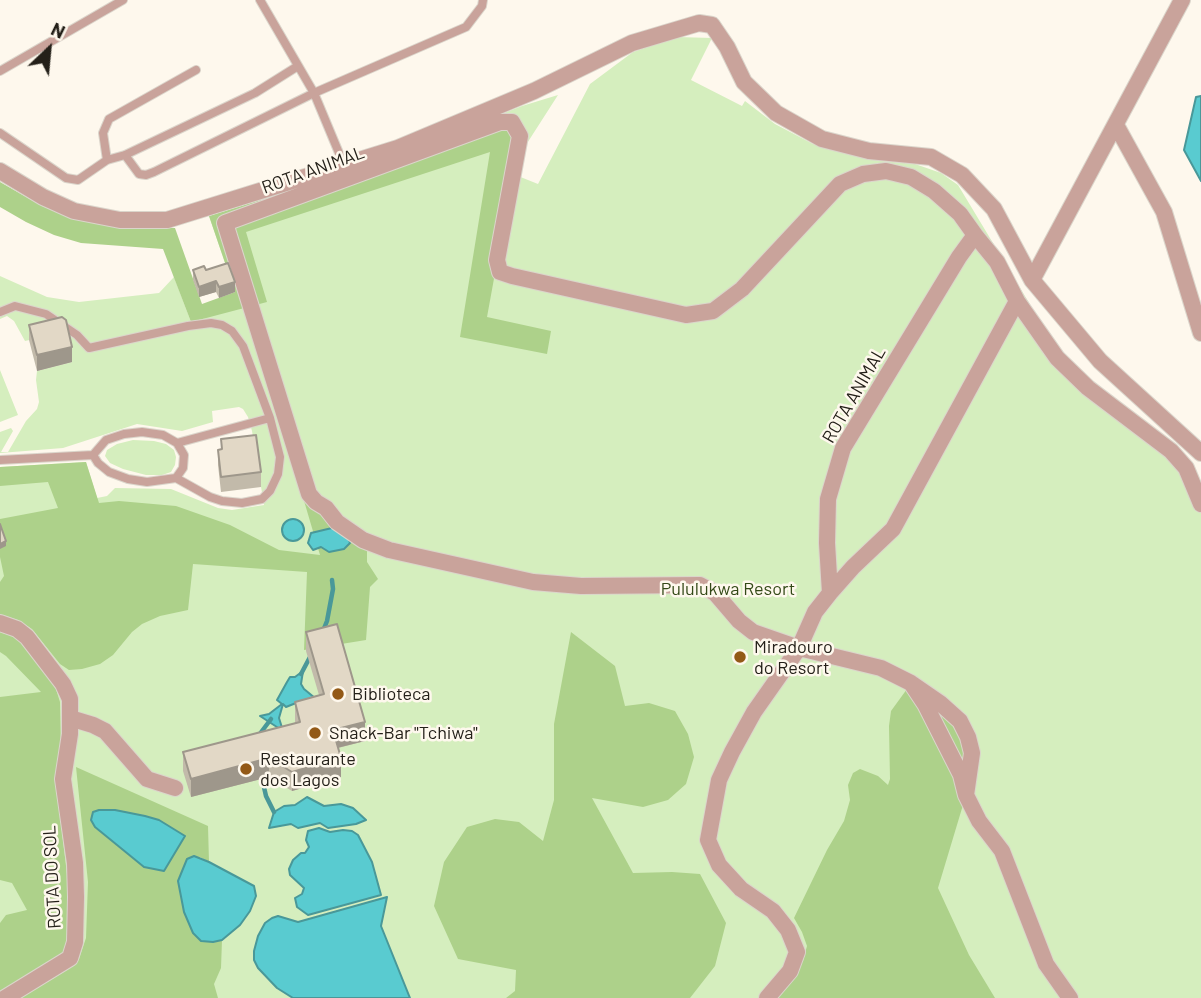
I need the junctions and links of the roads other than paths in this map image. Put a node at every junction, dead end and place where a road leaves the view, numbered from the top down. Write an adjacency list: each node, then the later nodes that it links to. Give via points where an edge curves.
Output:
1 (123, 0): 7 (lane)
2 (260, 0): 5 (lane)
3 (483, 0): 8 (lane, via 466,27)
4 (1182, 0): 9 (street)
5 (298, 66): 8 (lane); 11 (lane, via 255,93)
6 (196, 69): 12 (lane, via 109,119 103,133)
7 (0, 71)
8 (313, 93): 11 (lane, via 146,175 139,174); 13 (lane)
9 (1116, 125): 16 (street); 19 (street, via 1164,212)
10 (0, 133): 12 (lane, via 66,178 78,180)
11 (125, 155): 12 (lane)
12 (107, 160)
13 (344, 165): 14 (street, via 167,220 120,220 74,211); 16 (street, via 465,120 632,43 699,23 712,25 744,82 776,113 822,139 931,157 962,175 994,209)
14 (0, 171)
15 (975, 235): 17 (street, ROTA ANIMAL, via 997,262); 27 (street, ROTA ANIMAL, via 843,448 828,499); 29 (street, ROTA ANIMAL, via 934,191 911,177 886,171 840,184 742,289 713,311 686,315 512,276 500,272 497,260 520,136 512,122 500,122 225,223 309,494 337,522 388,551 533,582 700,585 715,593 753,632)
16 (1032, 280): 22 (street, via 1100,361)
17 (1017, 301): 26 (street, ROTA ANIMAL, via 1057,358 1087,388 1171,451 1186,468); 27 (street, via 893,530)
18 (0, 312): 20 (lane, via 15,306 46,314 89,348 188,326 222,325 243,346)
19 (1201, 333)
20 (270, 418): 21 (lane); 25 (lane, via 280,457 278,474 261,499 222,501)
21 (177, 443): 23 (lane, via 163,435 124,434 106,440); 25 (lane, via 184,455)
22 (1201, 453)
23 (93, 455): 24 (lane); 25 (lane, via 109,472 128,479)
24 (0, 460)
25 (176, 478)
26 (1201, 504)
27 (830, 593): 29 (street)
28 (0, 623): 31 (street, ROTA DO SOL, via 27,637 63,684 70,699)
29 (799, 648): 30 (street, ROTA ANIMAL, via 881,668); 35 (street, via 732,752 719,780 708,841 719,865 741,889 773,911 797,952 790,971)
30 (911, 683): 33 (street, via 961,775); 33 (street, ROTA ANIMAL, via 940,703 968,737 972,754)
31 (70, 718): 32 (street, via 105,731 147,779); 34 (street, ROTA DO SOL, via 63,779 75,863 75,942 70,958)
32 (175, 788)
33 (966, 795): 36 (street, via 1002,851 1046,964)
34 (5, 998)
35 (767, 998)
36 (1070, 998)

